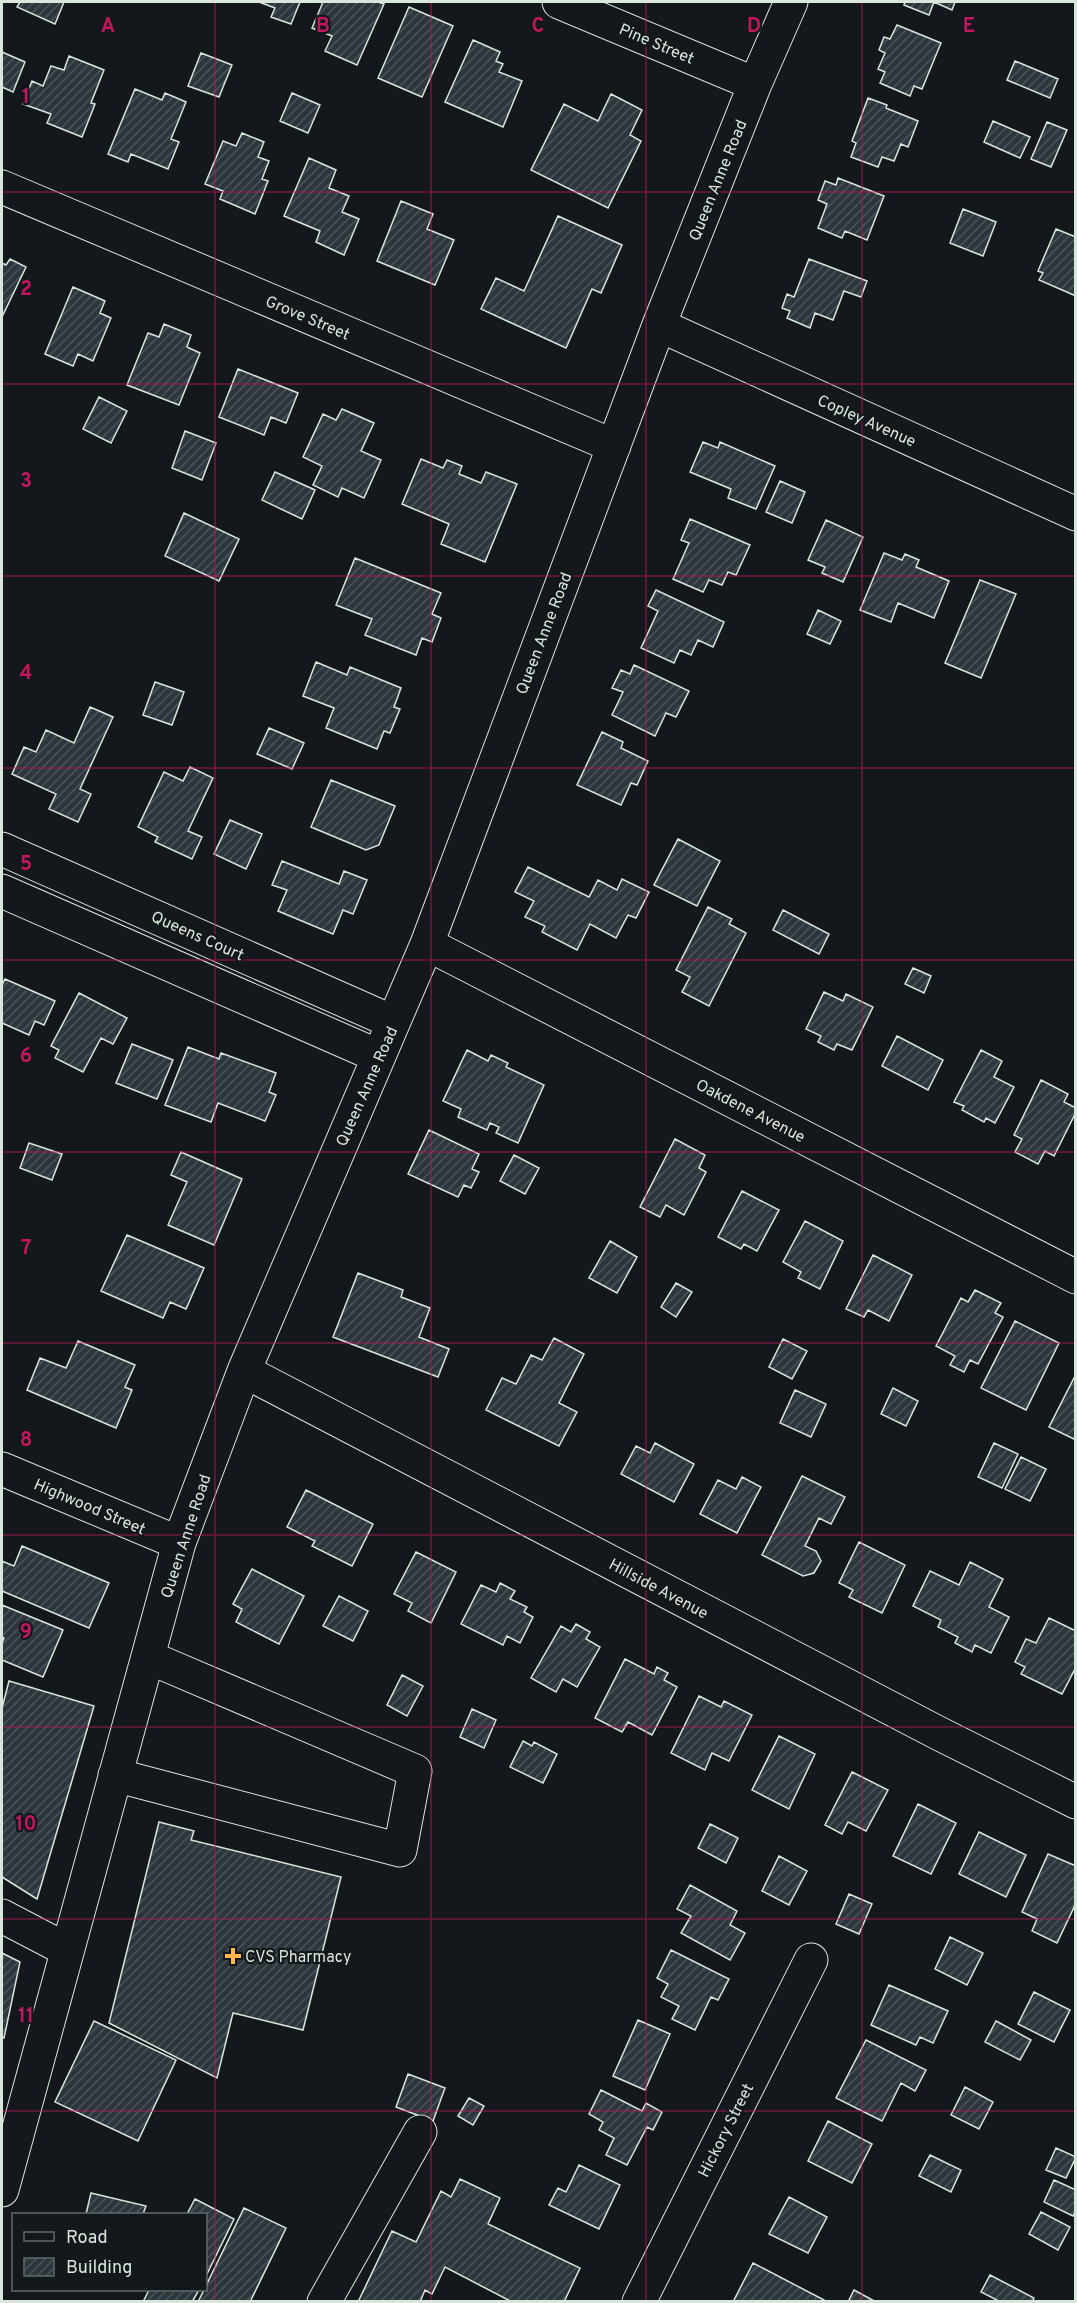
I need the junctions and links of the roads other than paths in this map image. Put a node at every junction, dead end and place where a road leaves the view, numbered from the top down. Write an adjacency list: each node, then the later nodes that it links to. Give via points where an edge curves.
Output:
1 (559, 2): 3 (street, Pine Street)
2 (791, 2): 3 (street, Queen Anne Road)
3 (755, 84): 5 (street, Queen Anne Road)
4 (2, 187): 6 (street, Grove Street)
5 (659, 325): 6 (street, Queen Anne Road); 7 (street, Copley Avenue)
6 (614, 446): 12 (street, Queen Anne Road)
7 (1076, 514)
8 (2, 849): 10 (street, Queens Court)
9 (2, 891): 11 (street)
10 (106, 895): 11 (street); 13 (street, Queens Court)
11 (92, 930): 14 (street)
12 (427, 944): 13 (street, Queen Anne Road); 15 (street, Oakdene Avenue)
13 (393, 1022): 14 (street, Queen Anne Road)
14 (378, 1056): 16 (street, Queen Anne Road)
15 (1076, 1277)
16 (244, 1371): 18 (street, Queen Anne Road); 21 (street, Hillside Avenue)
17 (2, 1468): 18 (street, Highwood Street)
18 (179, 1543): 19 (street, Queen Anne Road)
19 (148, 1657): 20 (street, Queen Anne Road); 20 (street, via 415,1772 400,1850)
20 (115, 1775): 23 (street, Queen Anne Road)
21 (1076, 1802)
22 (2, 1917): 23 (street)
23 (67, 1950): 26 (street, Queen Anne Road)
24 (811, 1960): 28 (street, Hickory Street)
25 (420, 2132): 27 (street)
26 (2, 2190)
27 (324, 2301)
28 (639, 2301)

